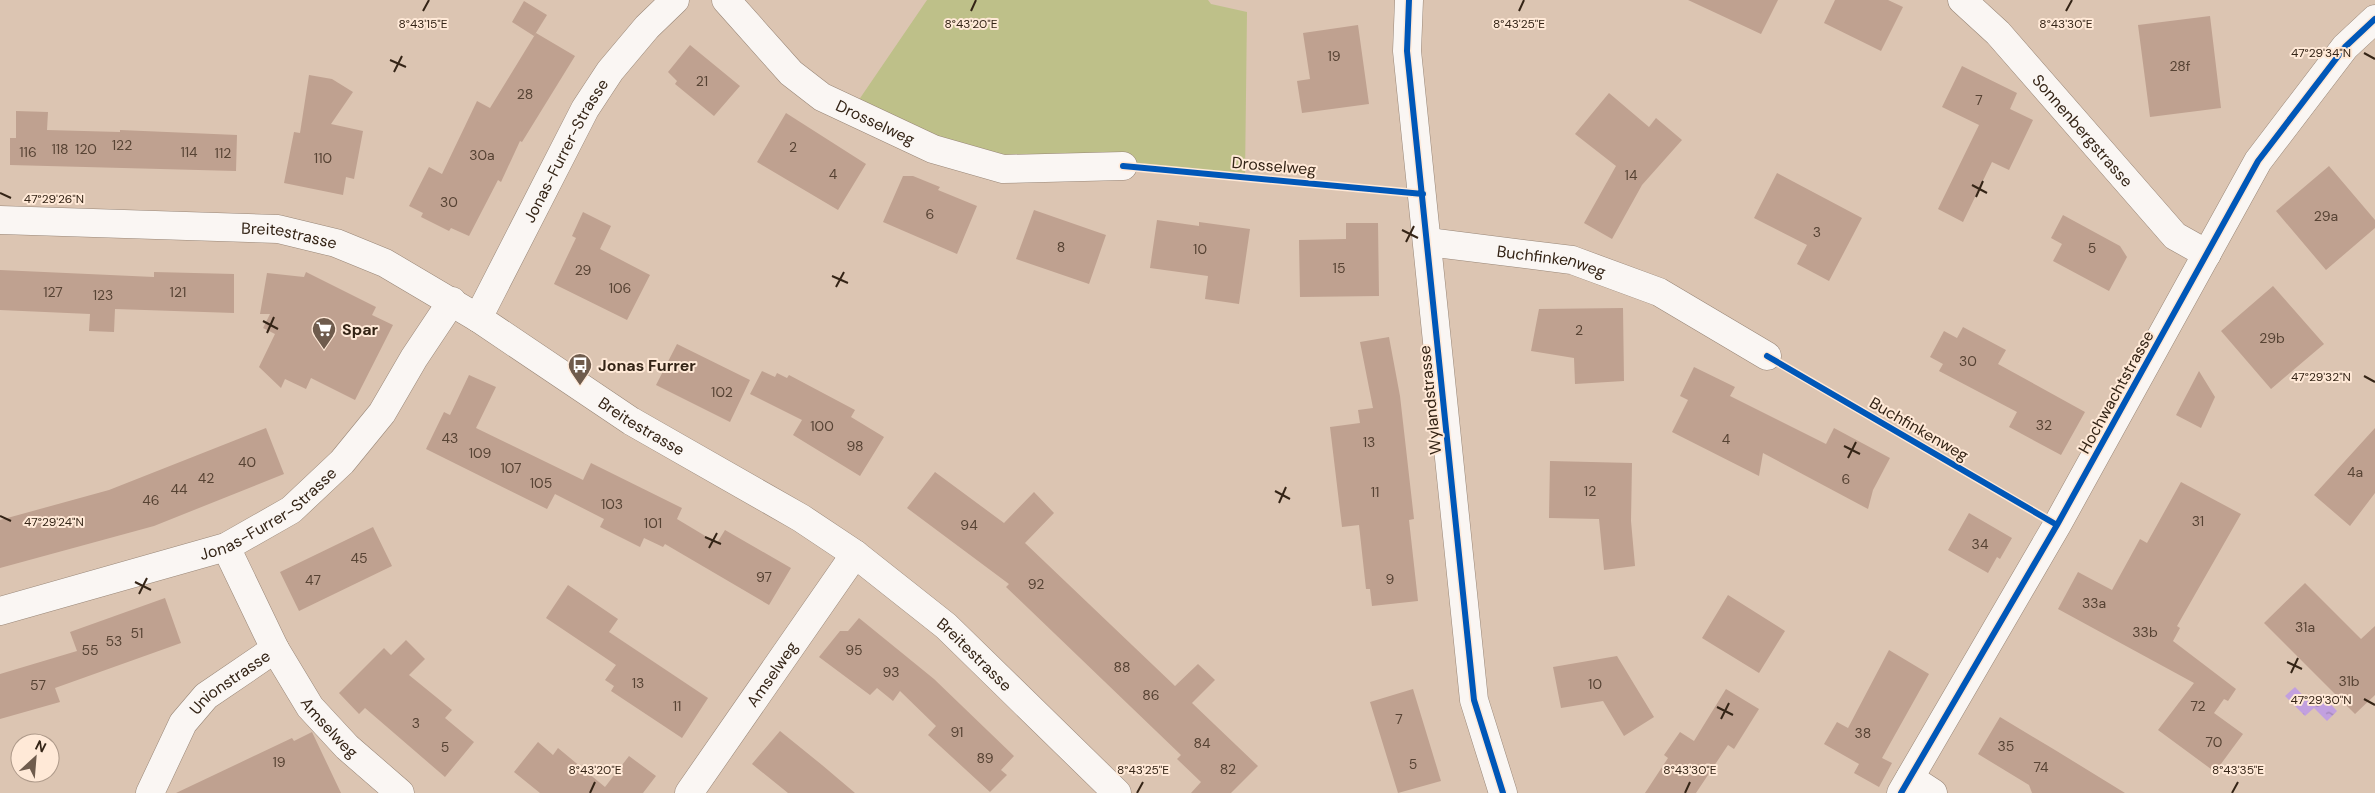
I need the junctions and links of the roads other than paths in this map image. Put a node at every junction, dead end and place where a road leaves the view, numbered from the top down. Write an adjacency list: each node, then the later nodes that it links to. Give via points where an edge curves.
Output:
1 (675, 0): 11 (street, Jonas-Furrer-Strasse, via 610,71 585,109)
2 (726, 0): 6 (street, Drosselweg, via 791,73 822,97 933,148 1003,169)
3 (1409, 0): 8 (street, Wylandstrasse, via 1407,50)
4 (1962, 0): 9 (street, Sonnenbergstrasse, via 1998,33 2175,236)
5 (2375, 19): 9 (street, Hochwachtstrasse, via 2345,47 2258,161)
6 (1123, 166)
7 (0, 220): 10 (street, Breitestrasse, via 253,227 286,231 360,251)
8 (1428, 242): 12 (street, Buchfinkenweg, via 1572,260 1659,292); 22 (street, Wylandstrasse, via 1474,700)
9 (2206, 254): 17 (street, Hochwachtstrasse, via 2058,525)
10 (452, 301): 11 (street, Breitestrasse); 13 (street, Jonas-Furrer-Strasse, via 382,413 342,462 291,510)
11 (478, 318): 14 (street, Breitestrasse, via 631,421 801,518)
12 (1767, 356)
13 (226, 547): 15 (street, Jonas-Furrer-Strasse); 16 (street, Unionstrasse)
14 (855, 554): 20 (street, Amselweg); 21 (street, Breitestrasse, via 946,626)
15 (0, 611)
16 (275, 649): 18 (street, Unionstrasse, via 206,696 183,723); 19 (street, Amselweg, via 310,706 347,747)
17 (1906, 786): 23 (street)
18 (150, 793)
19 (400, 793)
20 (689, 793)
21 (1117, 793)
22 (1503, 793)
23 (1933, 793)

